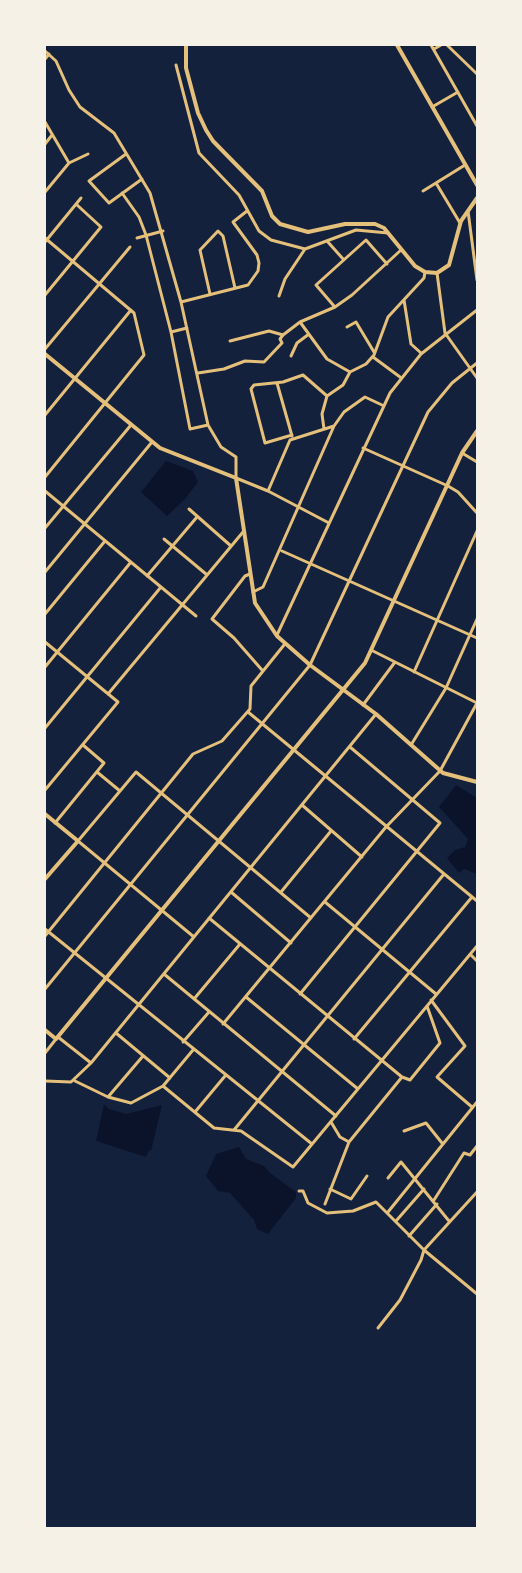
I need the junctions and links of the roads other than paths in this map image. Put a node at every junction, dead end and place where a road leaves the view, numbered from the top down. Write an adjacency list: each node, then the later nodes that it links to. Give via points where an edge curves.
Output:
1 (186, 45): 35 (street, via 186,68 206,130 262,191 279,224 309,232 345,224 375,224)
2 (397, 45): 12 (street)
3 (441, 45): 5 (street)
4 (447, 45): 10 (street)
5 (433, 47): 11 (street)
6 (45, 51): 7 (street)
7 (49, 54): 8 (street); 18 (street, via 80,107 114,133)
8 (45, 59)
9 (176, 65): 32 (street, via 199,153 239,195)
10 (477, 74)
11 (458, 92): 12 (street); 14 (street)
12 (432, 107): 20 (street)
13 (45, 122): 15 (street)
14 (477, 126)
15 (52, 135): 16 (street); 19 (street)
16 (45, 144)
17 (88, 154): 19 (street)
18 (126, 154): 22 (street); 27 (street, via 89,181 109,203)
19 (69, 163): 26 (street)
20 (465, 165): 21 (street); 23 (street)
21 (475, 177): 24 (street)
22 (141, 179): 27 (street); 34 (street)
23 (436, 183): 25 (street); 33 (street)
24 (477, 185)
25 (423, 191)
26 (45, 192)
27 (122, 193): 36 (street)
28 (81, 198): 30 (street)
29 (477, 198): 31 (street)
30 (76, 204): 38 (street); 44 (street, via 101,226)
31 (468, 210): 33 (street); 48 (street)
32 (248, 211): 41 (street, via 259,231 271,240); 50 (street, via 233,222 260,267 248,285)
33 (460, 223): 47 (street, via 449,265)
34 (163, 231): 36 (street); 55 (street)
35 (390, 234): 39 (street, via 356,230); 42 (street)
36 (146, 235): 37 (street); 62 (street)
37 (137, 238)
38 (46, 240): 44 (street)
39 (327, 241): 41 (street); 43 (street)
40 (130, 247): 49 (street)
41 (305, 249): 53 (street)
42 (401, 250): 45 (street); 46 (street)
43 (344, 260): 45 (street, via 366,240); 56 (street, via 316,285)
44 (73, 261): 49 (street); 52 (street)
45 (387, 264): 56 (street)
46 (425, 272): 47 (street); 54 (street)
47 (437, 273): 63 (street)
48 (477, 280)
49 (99, 283): 57 (street); 67 (street)
50 (235, 288): 51 (street); 51 (street, via 223,237 218,231 200,250)
51 (210, 294): 55 (street)
52 (45, 295)
53 (279, 296)
54 (404, 300): 69 (street, via 411,344); 70 (street, via 384,324)
55 (181, 302): 61 (street)
56 (335, 307): 59 (street)
57 (131, 310): 78 (street); 81 (street, via 144,355)
58 (477, 310): 63 (street)
59 (300, 322): 64 (street); 65 (street)
60 (347, 327): 70 (street, via 356,322)
61 (187, 328): 62 (street); 75 (street)
62 (171, 332): 85 (street, via 190,429)
63 (445, 333): 69 (street); 73 (street)
64 (309, 334): 71 (street, via 297,343); 74 (street, via 327,359)
65 (283, 335): 66 (street, via 269,331); 75 (street, via 282,343 264,362 245,361)
66 (230, 341)
67 (45, 349)
68 (45, 354): 78 (street)
69 (421, 354): 76 (street)
70 (374, 355): 74 (street); 76 (street)
71 (291, 356)
72 (477, 363): 73 (street)
73 (470, 368): 77 (street); 94 (street, via 428,412)
74 (350, 372): 80 (street, via 343,385)
75 (198, 373): 85 (street)
76 (400, 377): 82 (street)
77 (477, 378)
78 (75, 379): 81 (street); 83 (street)
79 (277, 383): 80 (street, via 303,375); 89 (street); 89 (street, via 254,385 251,389 264,443)
80 (327, 396): 87 (street, via 322,414)
81 (105, 404): 84 (street); 95 (street)
82 (383, 406): 86 (street, via 365,397 344,412); 91 (street)
83 (45, 415)
84 (131, 425): 90 (street); 100 (street)
85 (208, 425): 96 (street, via 221,447 236,458)
86 (334, 426): 87 (street); 101 (street)
87 (324, 429): 89 (street)
88 (477, 431): 92 (street)
89 (293, 437): 99 (street)
90 (152, 442): 96 (street); 106 (street)
91 (363, 448): 94 (street); 105 (street)
92 (462, 453): 93 (street); 97 (street)
93 (477, 462)
94 (402, 465): 97 (street); 121 (street)
95 (45, 477)
96 (236, 478): 99 (street); 109 (street)
97 (448, 486): 103 (street); 124 (street)
98 (45, 491): 100 (street)
99 (267, 491): 101 (street)
100 (63, 506): 106 (street); 107 (street)
101 (299, 507): 105 (street); 114 (street)
102 (189, 509): 104 (street)
103 (477, 513)
104 (197, 517): 112 (street); 113 (street)
105 (330, 523): 116 (street)
106 (84, 524): 111 (street); 117 (street)
107 (45, 528)
108 (477, 531): 129 (street)
109 (243, 532): 113 (street); 118 (street)
110 (164, 539): 112 (street)
111 (105, 541): 115 (street); 126 (street)
112 (172, 546): 119 (street); 120 (street)
113 (231, 546): 119 (street)
114 (281, 551): 116 (street); 123 (street, via 264,587)
115 (131, 562): 120 (street); 136 (street)
116 (311, 564): 121 (street); 130 (street)
117 (45, 572)
118 (250, 574): 123 (street); 140 (street, via 212,619)
119 (207, 575): 125 (street)
120 (147, 576): 122 (street)
121 (351, 581): 124 (street); 138 (street)
122 (161, 587): 125 (street); 142 (street)
123 (253, 592): 130 (street, via 257,608)
124 (395, 602): 129 (street); 135 (street)
125 (182, 605): 127 (street); 145 (street)
126 (45, 615)
127 (196, 616)
128 (477, 620): 131 (street)
129 (436, 621): 131 (street); 141 (street)
130 (277, 636): 134 (street)
131 (470, 636): 132 (street); 143 (street)
132 (477, 638)
133 (45, 642): 136 (street)
134 (284, 645): 138 (street); 140 (street)
135 (373, 651): 137 (street); 144 (street)
136 (57, 652): 139 (street); 142 (street)
137 (395, 662): 141 (street); 147 (street)
138 (310, 666): 144 (street); 150 (street)
139 (45, 667)
140 (262, 670): 148 (street, via 251,686)
141 (414, 672): 143 (street)
142 (87, 677): 145 (street); 151 (street)
143 (446, 688): 146 (street); 153 (street)
144 (344, 689): 147 (street); 155 (street)
145 (108, 694): 152 (street, via 118,702)
146 (477, 703): 156 (street)
147 (363, 705): 149 (street)
148 (248, 712): 150 (street); 162 (street, via 222,741 194,754)
149 (376, 714): 153 (street); 154 (street)
150 (263, 724): 155 (street); 166 (street)
151 (45, 728)
152 (82, 745): 157 (street, via 105,764); 160 (street)
153 (410, 746): 156 (street)
154 (350, 747): 158 (street); 163 (street)
155 (295, 750): 158 (street); 170 (street)
156 (440, 771): 159 (street); 163 (street)
157 (97, 772): 161 (street); 167 (street)
158 (326, 776): 164 (street); 168 (street)
159 (476, 780)
160 (45, 790)
161 (120, 791): 162 (street, via 136,772); 171 (street)
162 (161, 794): 166 (street); 174 (street)
163 (411, 800): 168 (street); 172 (street, via 440,824)
164 (302, 805): 169 (street); 175 (street)
165 (45, 814): 167 (street)
166 (188, 815): 170 (street); 178 (street)
167 (55, 823): 171 (street)
168 (386, 827): 172 (street); 173 (street)
169 (331, 831): 173 (street); 180 (street)
170 (220, 840): 175 (street); 184 (street)
171 (78, 841): 174 (street); 177 (street)
172 (418, 852): 176 (street); 187 (street)
173 (362, 857): 183 (street)
174 (104, 863): 178 (street); 188 (street)
175 (252, 866): 179 (street); 180 (street)
176 (444, 874): 181 (street); 194 (street)
177 (45, 879)
178 (131, 885): 184 (street); 195 (street)
179 (231, 892): 185 (street); 191 (street)
180 (281, 892): 186 (street)
181 (472, 897): 182 (street); 199 (street)
182 (477, 901)
183 (325, 902): 186 (street); 187 (street)
184 (162, 911): 190 (street); 201 (street)
185 (209, 918): 190 (street); 192 (street)
186 (311, 918): 191 (street)
187 (356, 927): 194 (street); 203 (street)
188 (47, 930): 189 (street); 195 (street)
189 (45, 936)
190 (194, 937): 200 (street)
191 (291, 943): 198 (street)
192 (240, 944): 198 (street); 206 (street)
193 (477, 946): 196 (street)
194 (383, 949): 199 (street); 211 (street)
195 (74, 953): 201 (street); 202 (street)
196 (470, 954): 197 (street); 204 (street)
197 (477, 961)
198 (269, 969): 203 (street); 205 (street)
199 (410, 972): 204 (street); 216 (street)
200 (164, 974): 206 (street); 209 (street)
201 (106, 979): 209 (street); 215 (street)
202 (45, 989)
203 (300, 994): 211 (street)
204 (436, 994): 207 (street)
205 (246, 997): 212 (street); 218 (street)
206 (194, 999): 210 (street)
207 (431, 1000): 208 (street); 235 (street, via 465,1046 437,1077)
208 (427, 1005): 222 (street); 226 (street, via 440,1043 410,1080)
209 (138, 1006): 214 (street); 217 (street)
210 (209, 1012): 212 (street); 217 (street)
211 (327, 1016): 216 (street); 218 (street)
212 (223, 1024): 224 (street)
213 (45, 1030): 215 (street)
214 (116, 1033): 221 (street); 223 (street)
215 (57, 1038): 220 (street); 223 (street)
216 (354, 1039): 222 (street)
217 (183, 1042): 219 (street)
218 (305, 1044): 224 (street); 231 (street)
219 (193, 1050): 225 (street); 227 (street)
220 (45, 1053)
221 (143, 1056): 227 (street); 232 (street)
222 (382, 1060): 226 (street); 231 (street)
223 (91, 1064): 228 (street)
224 (282, 1072): 233 (street); 238 (street)
225 (225, 1076): 233 (street); 237 (street)
226 (402, 1077): 242 (street)
227 (170, 1078): 230 (street)
228 (75, 1081): 229 (street); 232 (street)
229 (45, 1082)
230 (163, 1086): 232 (street, via 131,1103); 237 (street)
231 (358, 1089): 238 (street)
232 (108, 1097)
233 (257, 1102): 240 (street); 244 (street)
234 (477, 1102): 235 (street)
235 (472, 1107): 236 (street); 243 (street)
236 (477, 1111)
237 (195, 1112): 240 (street, via 214,1128)
238 (336, 1116): 239 (street)
239 (331, 1122): 242 (street, via 340,1137); 244 (street)
240 (234, 1130): 244 (street, via 293,1167)
241 (404, 1131): 243 (street, via 426,1123)
242 (349, 1142): 250 (street)
243 (442, 1143): 248 (street)
244 (312, 1144)
245 (477, 1146): 253 (street, via 470,1155 464,1153)
246 (367, 1176): 250 (street, via 351,1199)
247 (388, 1178): 248 (street, via 401,1162)
248 (416, 1179): 249 (street); 256 (street)
249 (424, 1189): 253 (street); 257 (street)
250 (330, 1190): 254 (street)
251 (299, 1191): 256 (street, via 303,1191 308,1203 327,1213 353,1211 373,1201)
252 (477, 1192): 258 (street)
253 (434, 1200): 255 (street)
254 (325, 1204)
255 (437, 1204): 258 (street); 259 (street)
256 (388, 1212): 257 (street)
257 (396, 1221): 259 (street)
258 (449, 1222): 260 (street)
259 (409, 1236): 260 (street)
260 (424, 1250): 261 (street); 262 (street, via 400,1300)
261 (477, 1294)
262 (378, 1328)

